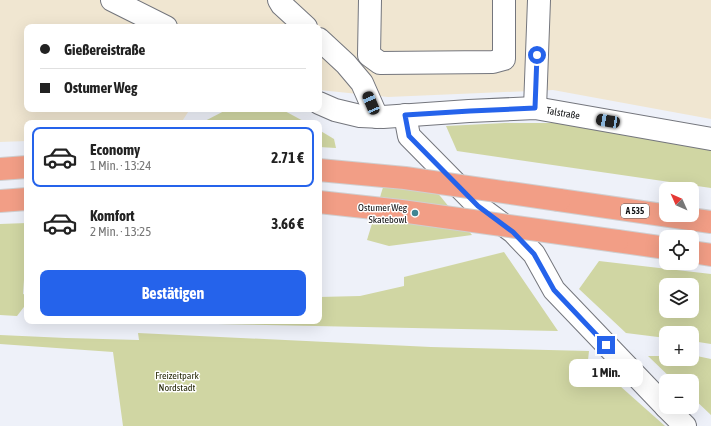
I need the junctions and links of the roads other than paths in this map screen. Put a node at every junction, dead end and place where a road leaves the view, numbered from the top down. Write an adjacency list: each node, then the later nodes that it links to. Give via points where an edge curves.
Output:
1 (112, 0): 6 (street)
2 (279, 0): 7 (street)
3 (370, 0): 4 (street, via 369,55 380,62 493,62 504,59)
4 (504, 0)
5 (539, 0): 10 (street)
6 (160, 24)
7 (303, 24)
8 (322, 42): 12 (street, via 362,83)
9 (322, 104): 12 (street, Talstraße, via 360,116)
10 (535, 108): 11 (street, Talstraße); 13 (street, Talstraße)
11 (405, 115): 12 (street, Talstraße); 22 (street, via 409,136 478,206 513,232 534,254 554,290)
12 (377, 117)
13 (711, 139)
14 (24, 167): 15 (highway)
15 (0, 169)
16 (322, 170): 18 (highway, A 535, bridge, via 405,178)
17 (322, 202): 19 (highway, bridge, via 401,210)
18 (711, 222)
19 (659, 247)
20 (699, 253): 21 (highway)
21 (711, 255)
22 (659, 400)
23 (673, 414): 24 (street)
24 (685, 426)

